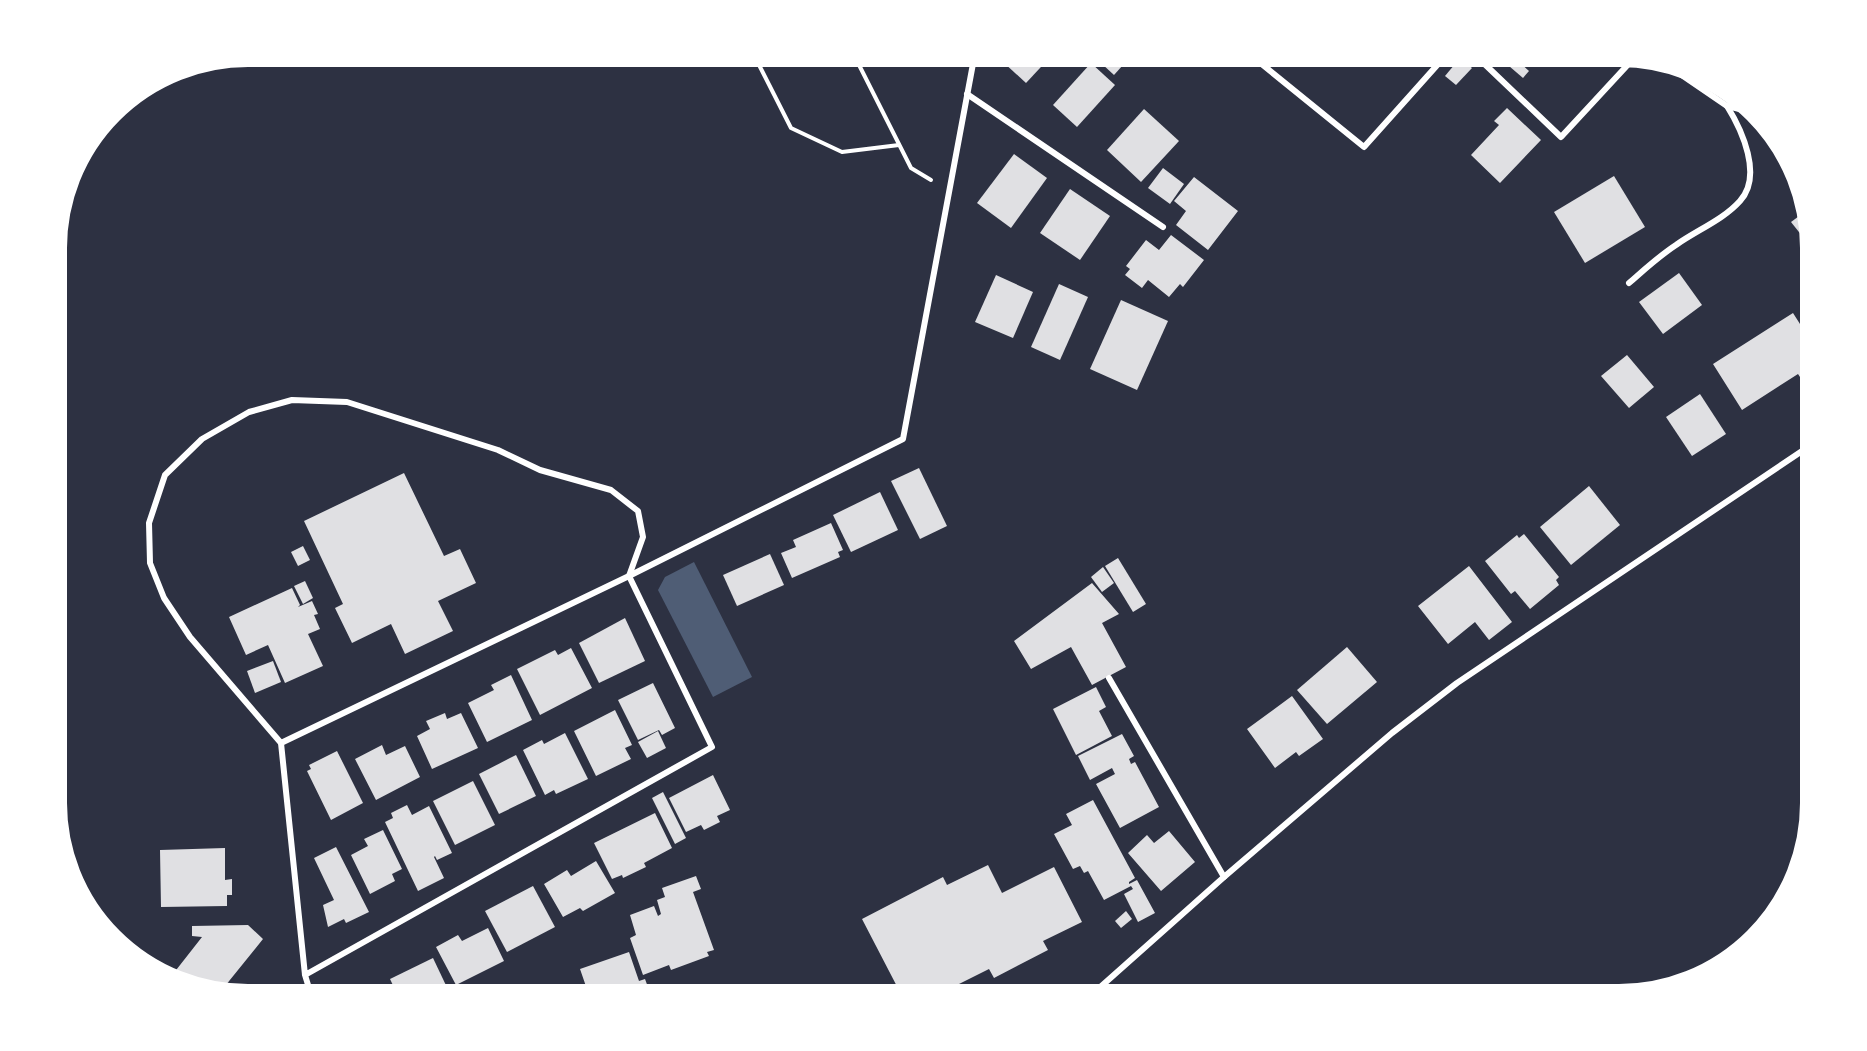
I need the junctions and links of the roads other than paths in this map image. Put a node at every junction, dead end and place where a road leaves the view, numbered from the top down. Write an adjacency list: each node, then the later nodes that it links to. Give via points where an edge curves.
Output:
1 (973, 63): 9 (street)
2 (1261, 63): 3 (street, via 1364,147)
3 (1438, 63)
4 (1485, 63): 5 (street, via 1562,137)
5 (1629, 64)
6 (1681, 74): 8 (street)
7 (1696, 80): 8 (street)
8 (1692, 81): 10 (street)
9 (967, 94): 12 (street); 15 (street, via 903,439)
10 (1727, 106): 11 (street); 13 (street, via 1748,152 1750,179 1742,199)
11 (1742, 109)
12 (1162, 227)
13 (1629, 283)
14 (1804, 450): 18 (street, via 1458,683 1392,733)
15 (629, 576): 17 (street); 17 (street, via 643,537 638,511 611,490 540,470 498,450 347,402 292,400 249,412 202,439 165,475 149,523 150,563 164,598 190,637); 19 (street, via 712,747)
16 (1109, 678): 18 (street)
17 (281, 743): 19 (street)
18 (1224, 877): 21 (street)
19 (305, 975): 20 (street)
20 (309, 988)
21 (1099, 988)

